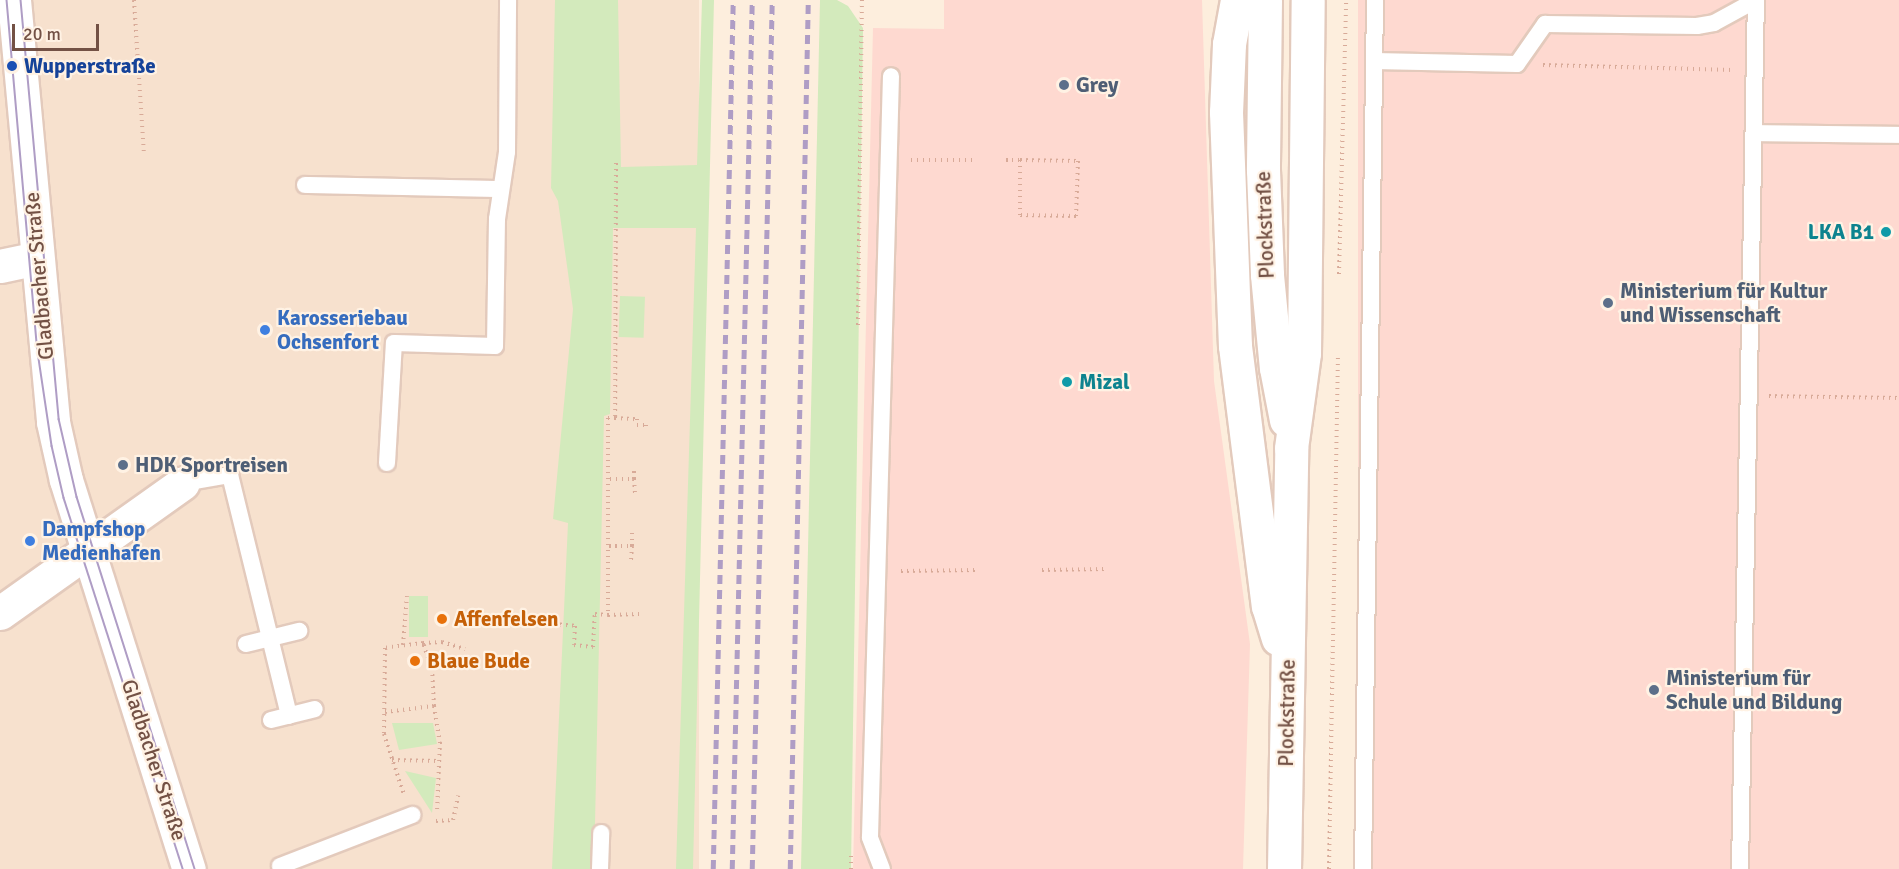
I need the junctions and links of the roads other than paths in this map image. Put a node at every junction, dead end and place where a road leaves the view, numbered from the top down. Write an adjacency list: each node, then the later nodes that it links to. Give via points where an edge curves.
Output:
1 (14, 0): 14 (main road, Gladbacher Straße)
2 (508, 0): 13 (lane, via 507,152)
3 (1237, 0): 24 (main road, via 1229,44 1227,100 1228,227 1235,346 1268,606)
4 (1265, 0): 16 (main road, Plockstraße, via 1263,170 1267,275 1276,368)
5 (1308, 0): 16 (main road, Plockstraße, via 1304,353)
6 (1375, 0): 8 (lane)
7 (1756, 0): 8 (lane, via 1714,23 1697,26 1545,24 1517,64); 10 (lane)
8 (1374, 61): 35 (lane)
9 (891, 76): 33 (lane, via 870,837)
10 (1755, 133): 11 (lane); 36 (lane)
11 (1899, 135)
12 (305, 185): 13 (lane)
13 (500, 189): 17 (lane, via 495,346 394,343)
14 (37, 258): 15 (main road); 19 (main road, Gladbacher Straße, via 53,422)
15 (0, 266)
16 (1291, 448): 24 (main road, Plockstraße)
17 (387, 463)
18 (183, 483): 19 (main road); 22 (lane, via 230,475)
19 (87, 548): 20 (main road); 31 (main road, Gladbacher Straße)
20 (0, 614)
21 (299, 631): 22 (lane)
22 (269, 638): 23 (lane); 26 (lane)
23 (246, 644)
24 (1288, 669): 34 (main road, Plockstraße)
25 (315, 709): 26 (lane)
26 (288, 716): 27 (lane)
27 (271, 720)
28 (412, 815): 30 (lane)
29 (601, 833): 32 (lane)
30 (280, 866)
31 (189, 869)
32 (600, 869)
33 (882, 869)
34 (1284, 869)
35 (1363, 869)
36 (1740, 869)

